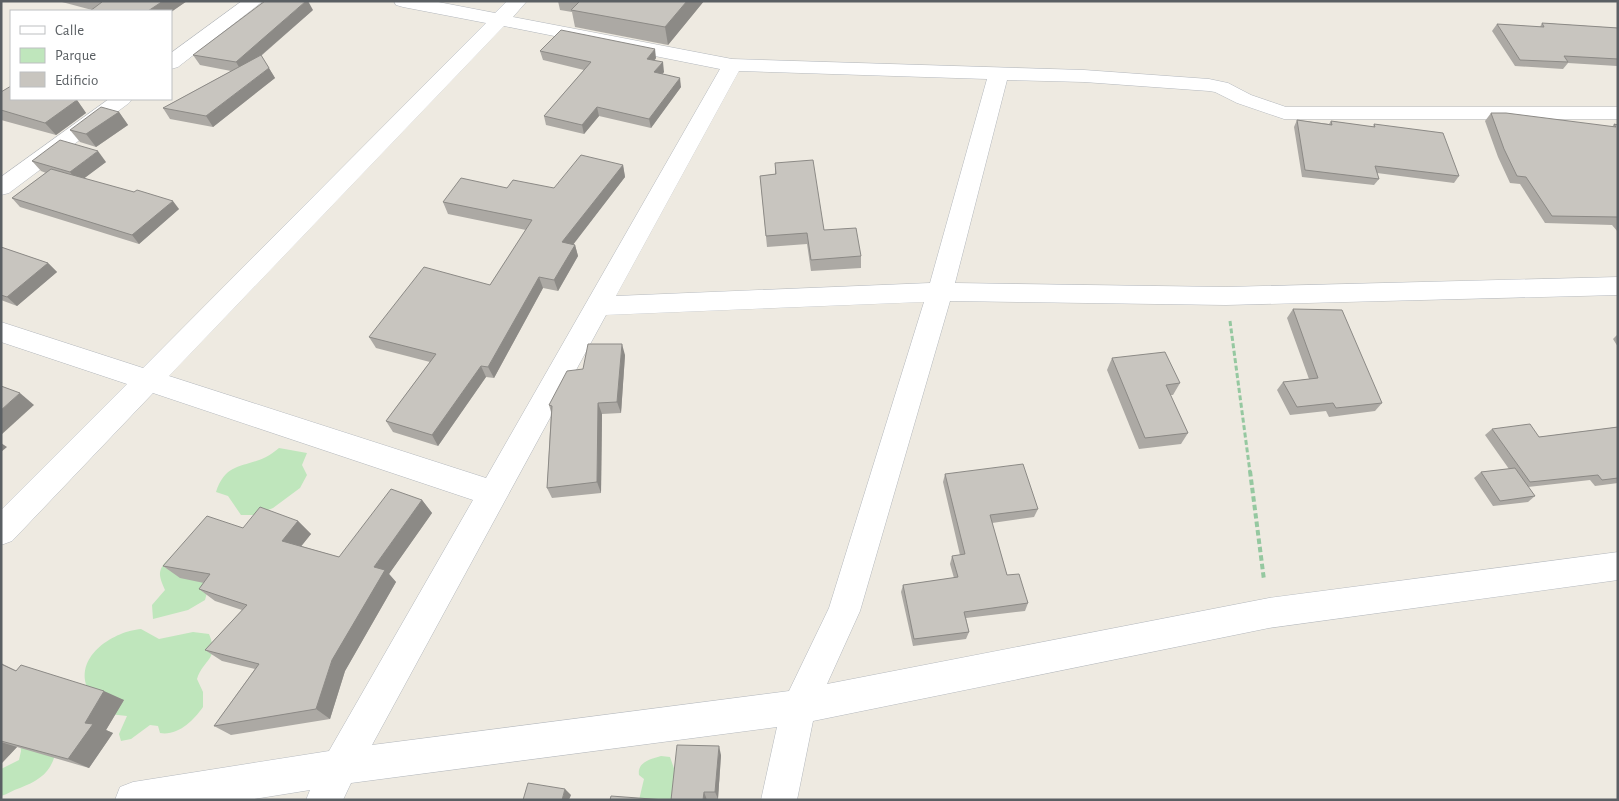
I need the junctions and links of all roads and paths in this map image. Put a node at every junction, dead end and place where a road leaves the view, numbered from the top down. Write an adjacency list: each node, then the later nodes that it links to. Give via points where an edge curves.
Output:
1 (254, 1): 5 (street)
2 (403, 1): 4 (street)
3 (518, 1): 4 (street)
4 (499, 21): 6 (street); 16 (street)
5 (172, 61)
6 (732, 65): 7 (street); 14 (street)
7 (999, 74): 9 (street, via 1209,85 1284,113); 12 (street)
8 (121, 100): 10 (street)
9 (1618, 113)
10 (1, 188)
11 (1618, 286): 13 (street)
12 (940, 292): 13 (street); 14 (street); 21 (street, via 844,611)
13 (1226, 296): 20 (path)
14 (597, 306): 17 (street)
15 (1, 332): 16 (street)
16 (150, 380): 17 (street); 18 (street)
17 (492, 493): 22 (street)
18 (1, 532)
19 (1618, 566): 20 (street)
20 (1269, 613): 21 (street)
21 (799, 706): 22 (street); 25 (street)
22 (340, 766): 23 (street); 24 (street)
23 (133, 800)
24 (324, 800)
25 (779, 800)

